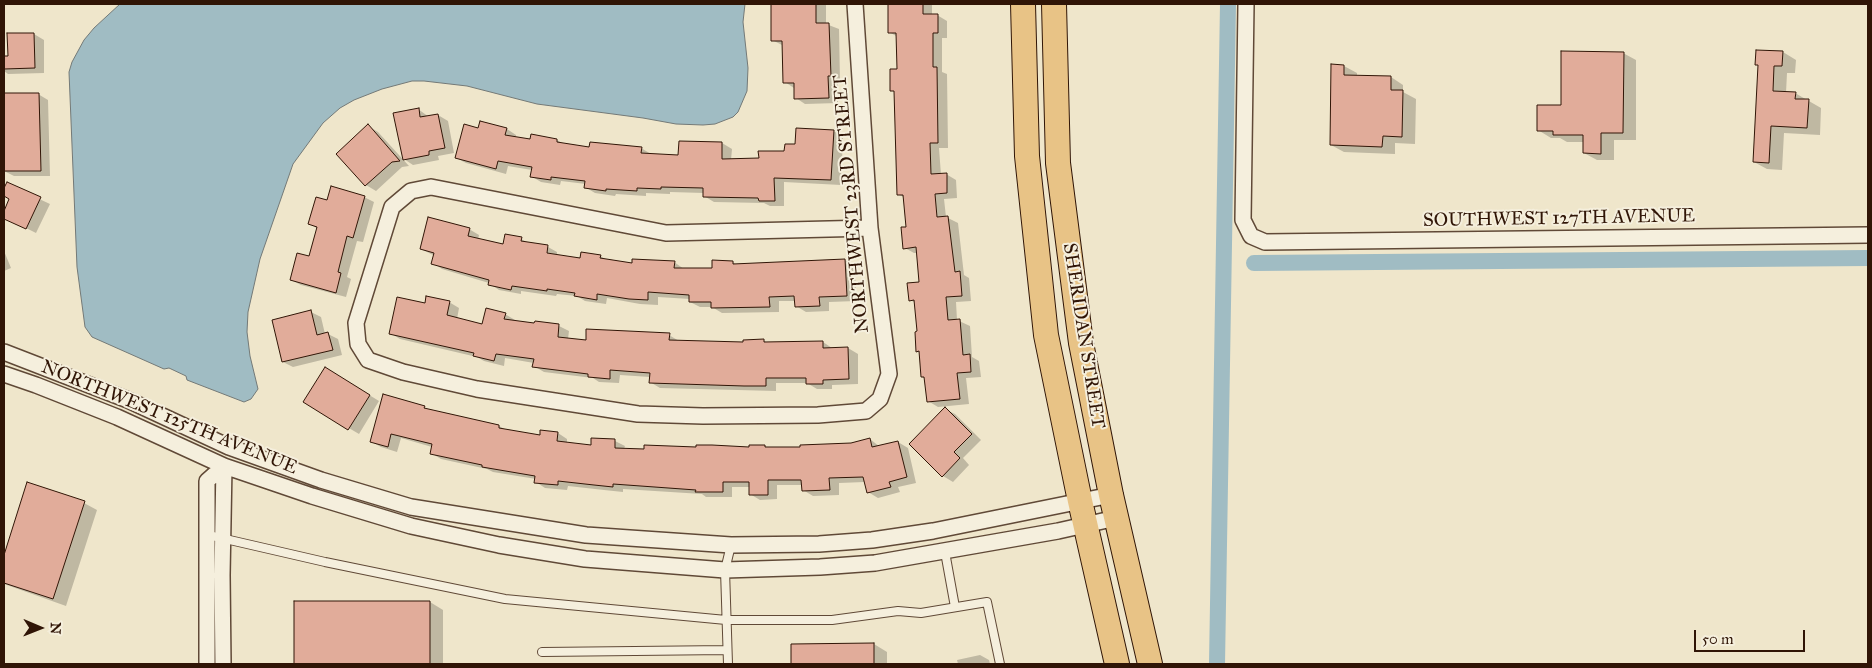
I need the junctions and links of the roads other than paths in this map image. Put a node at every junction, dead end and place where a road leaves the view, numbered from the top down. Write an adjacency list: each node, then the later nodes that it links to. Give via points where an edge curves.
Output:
1 (855, 4): 5 (street, NORTHWEST 23RD STREET)
2 (1023, 4): 12 (main road, SHERIDAN STREET, via 1027,156 1045,327)
3 (1054, 4): 11 (main road, SHERIDAN STREET, via 1058,163 1080,343)
4 (1246, 4): 6 (street, SOUTHWEST 127TH AVENUE, via 1243,220 1251,236 1265,242)
5 (870, 228): 5 (street, NORTHWEST 23RD STREET, via 889,374 880,399 866,411 818,415 638,414 477,389 403,372 368,360 358,344 356,323 392,207 411,191 431,187 666,233)
6 (1868, 235)
7 (4, 352): 9 (street, NORTHWEST 125TH AVENUE, via 128,400)
8 (4, 374): 10 (street, NORTHWEST 125TH AVENUE, via 117,417)
9 (229, 447): 10 (lane); 17 (street, NORTHWEST 125TH AVENUE, via 321,480 411,507 586,535)
10 (224, 466): 15 (street, via 208,481); 16 (street); 19 (street, NORTHWEST 125TH AVENUE, via 411,526 499,545 585,559)
11 (1111, 494): 12 (street, NORTHWEST 125TH AVENUE); 13 (main road, SHERIDAN STREET)
12 (1080, 501): 14 (main road, SHERIDAN STREET); 17 (street, NORTHWEST 125TH AVENUE, via 872,540)
13 (1116, 518): 14 (street, NORTHWEST 125TH AVENUE); 29 (main road, SHERIDAN STREET)
14 (1085, 525): 18 (street, NORTHWEST 125TH AVENUE); 28 (main road, SHERIDAN STREET)
15 (208, 535): 16 (lane); 24 (street)
16 (223, 539): 21 (lane, via 505,599); 25 (street)
17 (732, 545): 19 (lane)
18 (945, 552): 19 (street, NORTHWEST 125TH AVENUE, via 875,563); 20 (lane)
19 (725, 570): 21 (lane)
20 (955, 607): 21 (lane, via 832,620); 27 (lane, via 987,602)
21 (726, 620): 22 (lane)
22 (727, 650): 23 (lane); 26 (lane)
23 (542, 652)
24 (207, 664)
25 (222, 664)
26 (728, 664)
27 (1000, 664)
28 (1117, 664)
29 (1150, 664)

